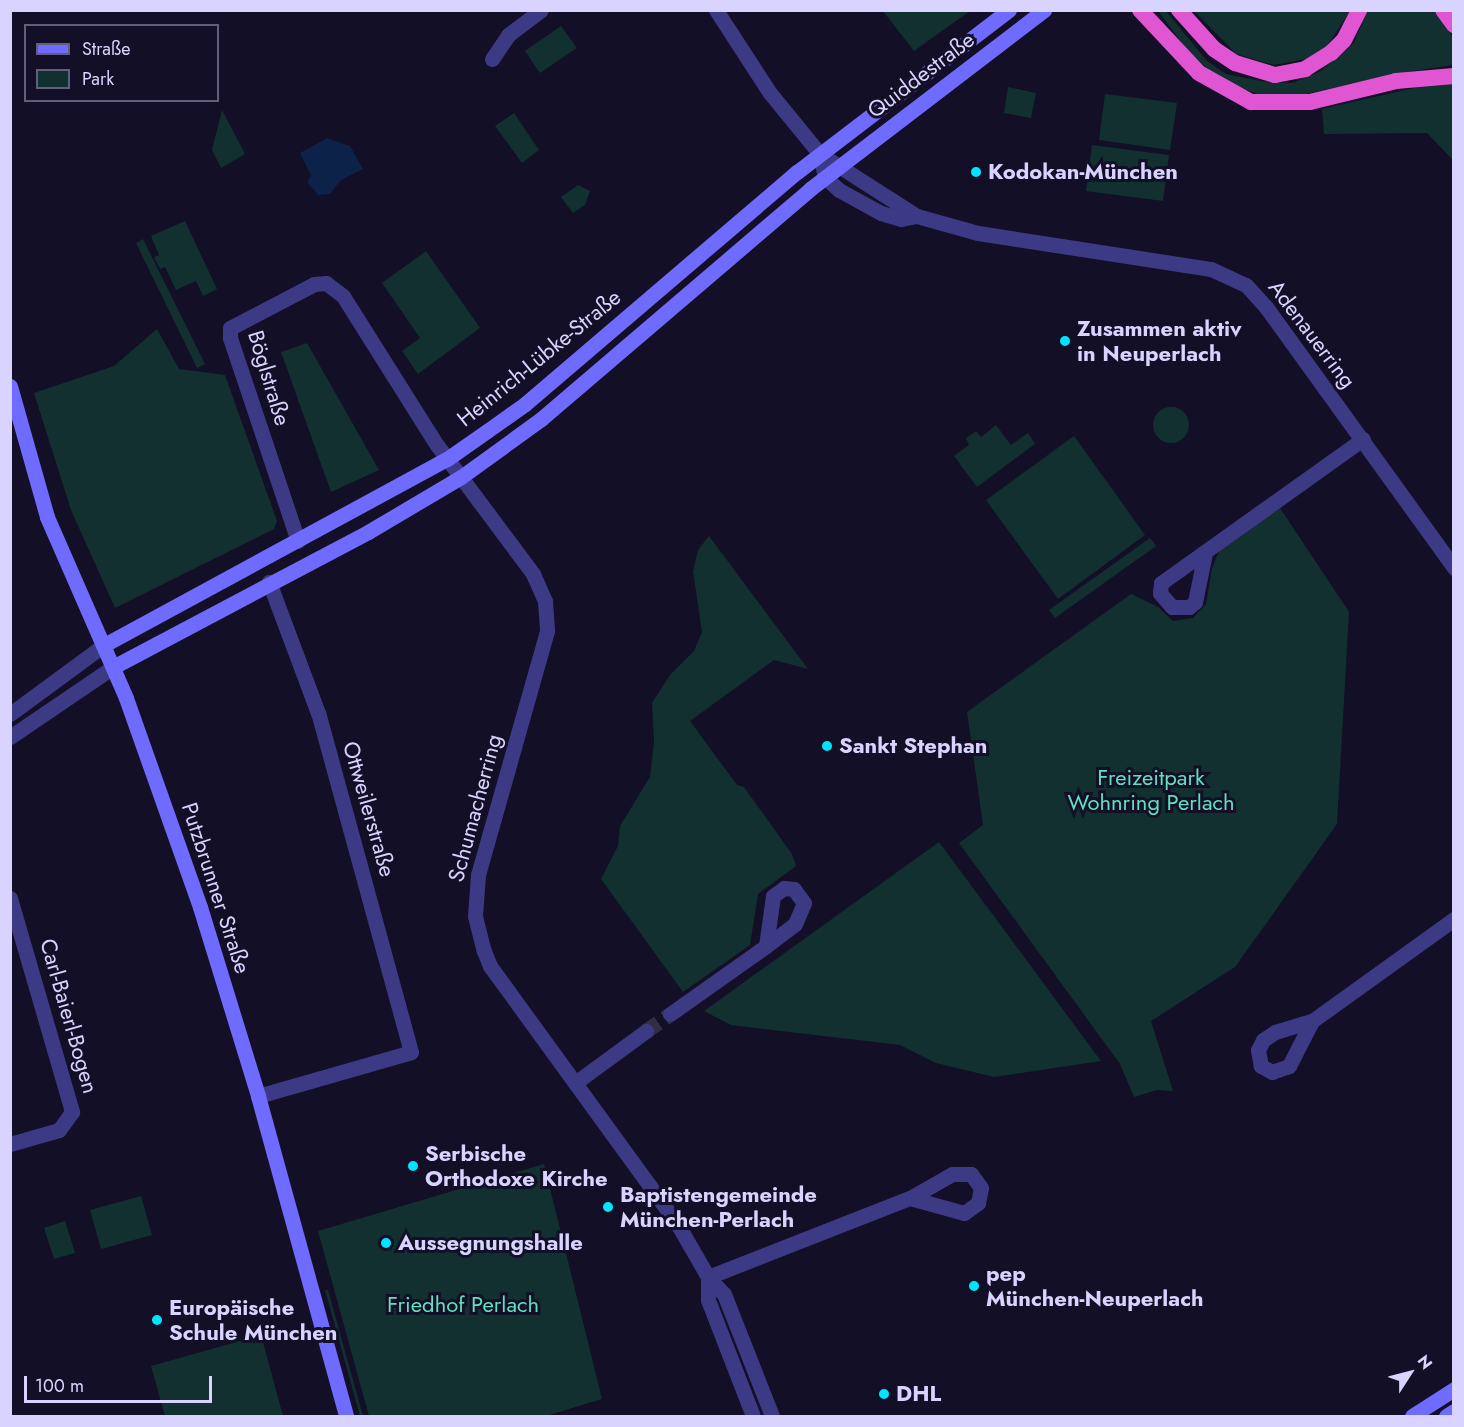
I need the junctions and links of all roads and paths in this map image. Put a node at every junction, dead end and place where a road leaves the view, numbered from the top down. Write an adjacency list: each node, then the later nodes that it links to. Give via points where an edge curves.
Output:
1 (541, 10): 12 (street, via 508,35)
2 (716, 10): 14 (street, via 770,93)
3 (1010, 10): 14 (main road, Quiddestraße)
4 (1044, 10): 15 (main road, Quiddestraße)
5 (1140, 10): 11 (highway)
6 (1152, 10): 11 (highway)
7 (1179, 10): 8 (highway, via 1214,49 1235,63 1275,75 1305,69 1331,53 1344,40)
8 (1359, 10)
9 (1443, 10): 10 (highway)
10 (1454, 25)
11 (1174, 43): 13 (highway, via 1217,86 1236,97 1266,105 1310,102 1427,76)
12 (492, 59)
13 (1454, 76)
14 (820, 154): 15 (street, Adenauerring); 16 (street); 20 (main road, Heinrich-Lübke-Straße, via 525,404)
15 (841, 165): 16 (main road, Quiddestraße); 17 (street, Adenauerring)
16 (825, 177): 17 (street, Adenauerring, via 839,190 881,213 901,219); 21 (main road, Heinrich-Lübke-Straße, via 566,399)
17 (917, 216): 19 (street, Adenauerring, via 978,233 1188,265 1228,275 1246,285 1266,307)
18 (10, 386): 26 (main road, Putzbrunner Straße, via 34,480)
19 (1362, 439): 23 (street); 24 (street, Adenauerring)
20 (447, 459): 21 (street, Schumacherring); 22 (main road, Heinrich-Lübke-Straße); 22 (street, Böglstraße, via 343,296 326,283 314,284 237,321 230,328 230,338)
21 (461, 477): 25 (main road, Heinrich-Lübke-Straße, via 368,532); 36 (street, Schumacherring, via 533,574 548,616 478,875 475,916 490,966)
22 (298, 541): 26 (main road, Heinrich-Lübke-Straße)
23 (1205, 553)
24 (1454, 568)
25 (269, 582): 27 (main road, Heinrich-Lübke-Straße); 37 (street, Ottweilerstraße, via 318,713 411,1052)
26 (104, 645): 27 (main road, Putzbrunner Straße); 28 (street)
27 (113, 667): 29 (street); 37 (main road, Putzbrunner Straße, via 180,847)
28 (10, 714)
29 (10, 737)
30 (10, 898): 38 (street, Carl-Baierl-Bogen, via 72,1112 59,1130)
31 (1454, 919): 34 (street)
32 (766, 946): 33 (street)
33 (670, 1014)
34 (1311, 1021)
35 (646, 1031): 36 (street)
36 (575, 1083): 40 (street, Schumacherring, via 678,1225)
37 (258, 1096): 43 (main road, Putzbrunner Straße)
38 (10, 1144)
39 (910, 1198): 40 (street)
40 (708, 1277): 44 (street, via 708,1300); 45 (street, Schumacherring, via 724,1294)
41 (1454, 1389): 46 (main road)
42 (1454, 1411): 47 (main road)
43 (346, 1416)
44 (753, 1416)
45 (772, 1416)
46 (1412, 1416)
47 (1446, 1416)

